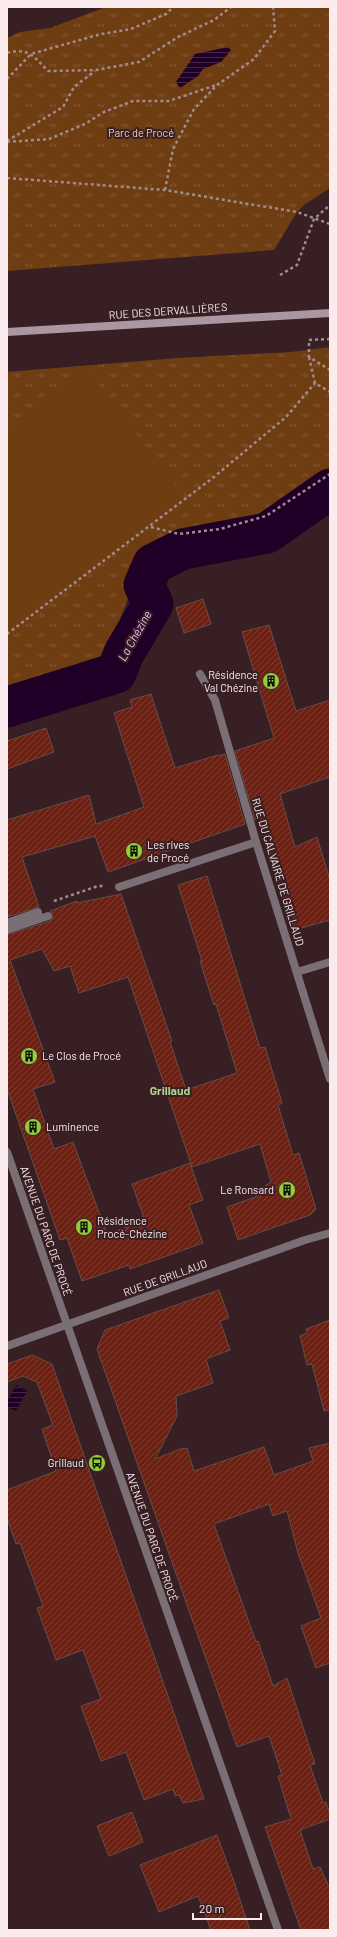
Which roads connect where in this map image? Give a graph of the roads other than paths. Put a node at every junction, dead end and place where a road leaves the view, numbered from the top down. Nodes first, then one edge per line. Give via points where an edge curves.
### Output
1 (330, 312) edge
2 (7, 332) edge
3 (200, 674) dead end
4 (256, 842) junction
5 (119, 887) road end
6 (38, 912) road end
7 (48, 916) dead end
8 (7, 923) edge
9 (7, 930) edge
10 (330, 962) edge
11 (297, 972) junction
12 (330, 1080) edge
13 (7, 1152) edge
14 (330, 1233) edge
15 (67, 1325) junction
16 (7, 1346) edge
17 (278, 1930) edge

1 - 2 main road, RUE DES DERVALLIÈRES
3 - 4 street, RUE DU CALVAIRE DE GRILLAUD via 215,700
4 - 5 street
4 - 11 street, RUE DU CALVAIRE DE GRILLAUD
6 - 8 street
7 - 9 street
10 - 11 street
11 - 12 street, RUE DU CALVAIRE DE GRILLAUD
13 - 15 street, AVENUE DU PARC DE PROCÉ
14 - 15 street, RUE DE GRILLAUD
15 - 16 street, RUE DE GRILLAUD
15 - 17 street, AVENUE DU PARC DE PROCÉ

